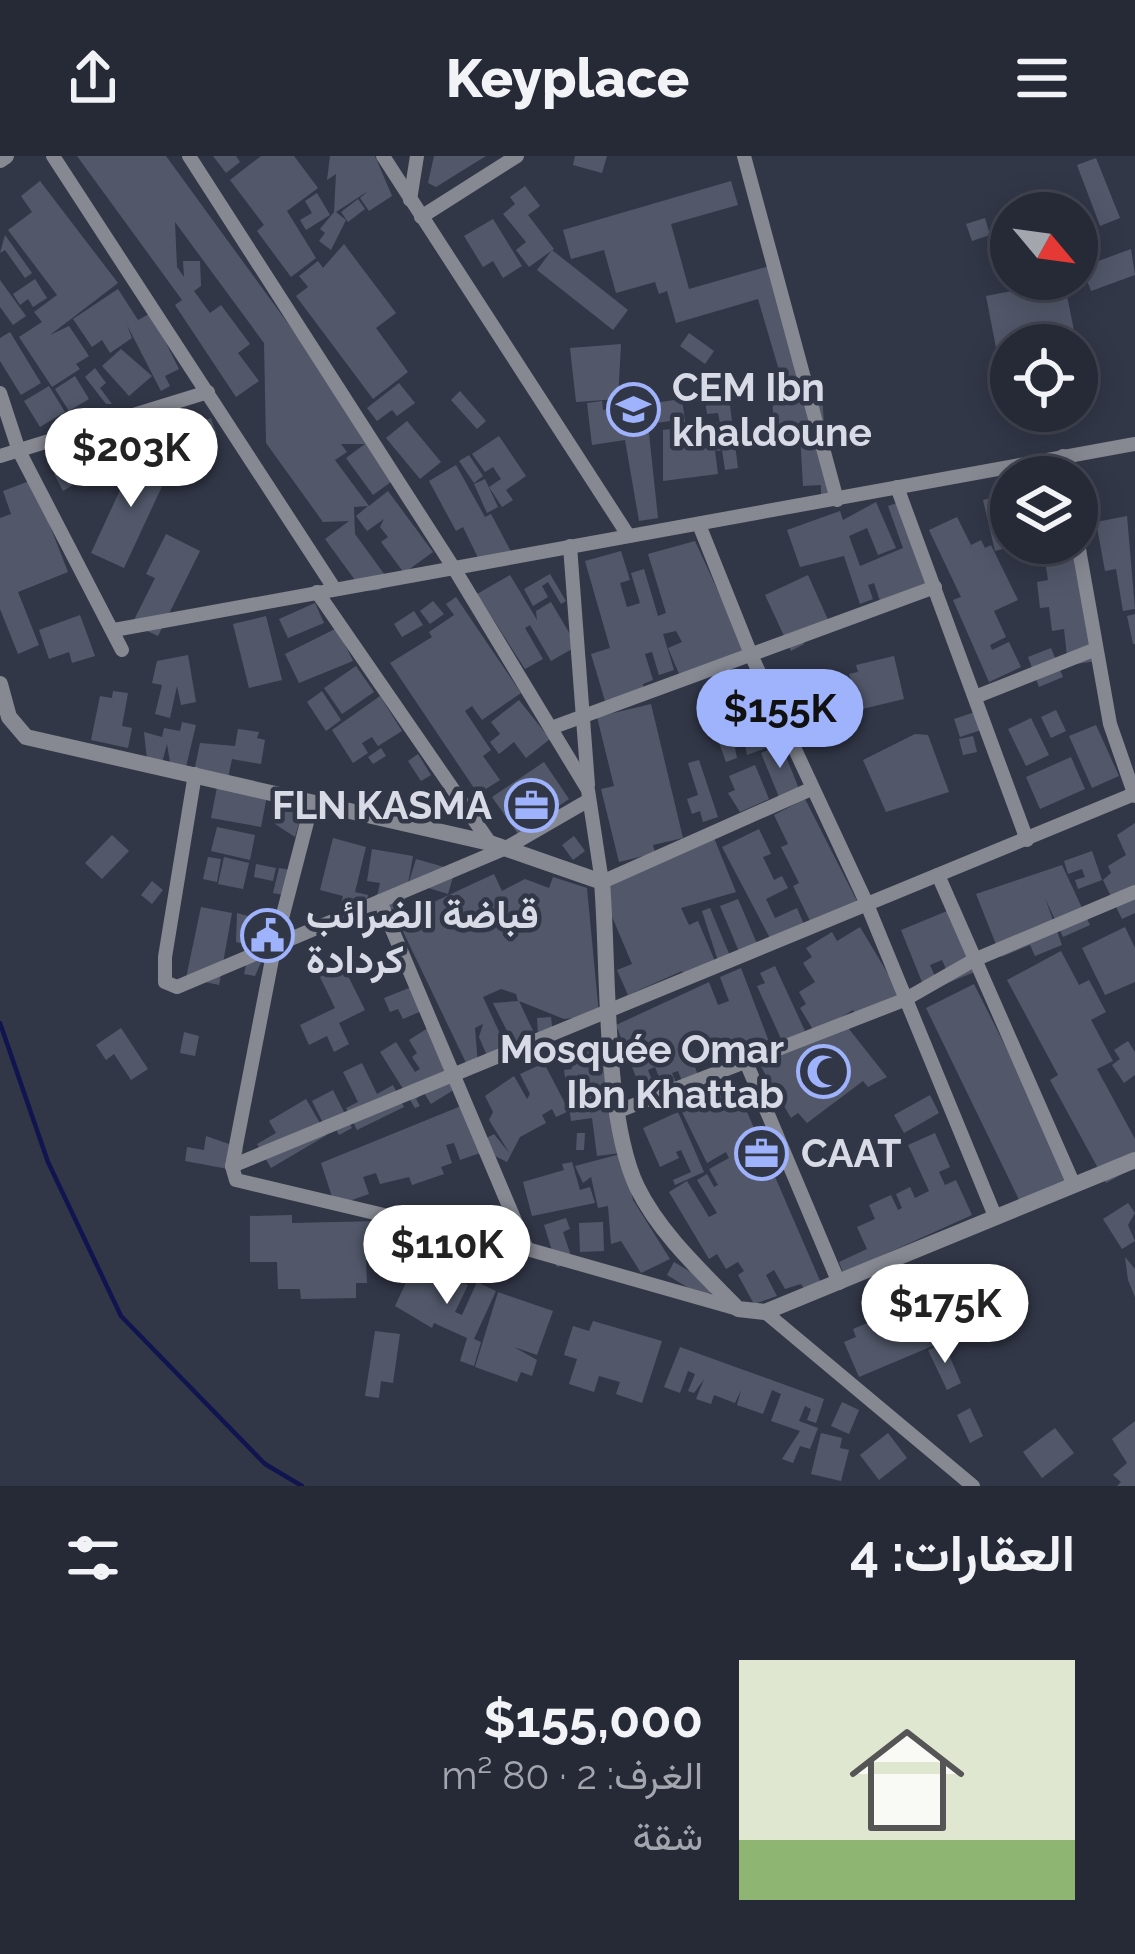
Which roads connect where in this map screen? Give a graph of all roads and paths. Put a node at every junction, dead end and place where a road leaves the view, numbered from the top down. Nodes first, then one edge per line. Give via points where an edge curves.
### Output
1 (53, 156) edge
2 (189, 156) edge
3 (383, 156) edge
4 (417, 156) edge
5 (517, 156) edge
6 (743, 156) edge
7 (410, 200) junction
8 (421, 217) junction
9 (208, 392) junction
10 (0, 393) edge
11 (1135, 444) edge
12 (19, 451) junction
13 (0, 456) edge
14 (1063, 456) edge
15 (990, 470) edge
16 (897, 488) junction
17 (837, 500) junction
18 (700, 527) junction
19 (628, 535) junction
20 (569, 546) junction
21 (1081, 564) edge
22 (455, 570) junction
23 (935, 586) junction
24 (334, 588) junction
25 (317, 592) junction
26 (114, 630) junction
27 (1096, 649) junction
28 (122, 650) dead end
29 (752, 657) junction
30 (0, 684) edge
31 (975, 697) junction
32 (586, 714) junction
33 (551, 728) junction
34 (195, 774) junction
35 (811, 789) junction
36 (588, 795) junction
37 (1134, 795) edge
38 (312, 803) junction
39 (1027, 840) junction
40 (498, 846) junction
41 (938, 875) junction
42 (602, 882) junction
43 (1135, 892) edge
44 (380, 902) junction
45 (866, 902) junction
46 (274, 949) junction
47 (974, 959) junction
48 (904, 1000) junction
49 (612, 1013) junction
50 (746, 1062) junction
51 (454, 1076) junction
52 (616, 1112) junction
53 (1135, 1160) edge
54 (232, 1166) junction
55 (1074, 1185) junction
56 (995, 1216) junction
57 (527, 1249) junction
58 (838, 1283) junction
59 (738, 1309) junction
60 (765, 1312) junction
61 (973, 1486) edge

1 - 9 street
2 - 22 street
3 - 7 street
4 - 7 street
5 - 8 street
6 - 17 street
7 - 8 street
8 - 19 street
9 - 12 street
9 - 24 street
10 - 12 street
11 - 14 street
12 - 13 street
12 - 26 street
15 - 16 street
16 - 17 street
16 - 23 street
17 - 18 street
18 - 19 street
18 - 29 street
19 - 20 street
20 - 22 street
20 - 32 street
21 - 27 street
22 - 24 street
22 - 33 street
23 - 29 street
23 - 31 street
24 - 25 street
25 - 26 street
25 - 40 street
26 - 28 street
27 - 31 street
27 - 37 street
29 - 32 street
29 - 35 street
30 - 34 street via 9,717 26,737
31 - 39 street
32 - 33 street
32 - 36 street
33 - 36 street
34 - 38 street
34 - 46 street via 165,982 193,984
35 - 42 street
35 - 45 street
36 - 40 street
36 - 42 street
37 - 39 street
38 - 40 street
38 - 46 street
39 - 41 street
40 - 42 street
40 - 44 street
41 - 45 street
41 - 47 street
42 - 49 street
43 - 47 street
44 - 46 street
44 - 51 street
45 - 48 street
45 - 49 street
46 - 54 street
47 - 48 street
47 - 55 street
48 - 50 street
48 - 56 street
49 - 51 street
49 - 52 street
50 - 52 street
50 - 58 street
51 - 54 street
51 - 57 street
52 - 59 street via 638,1189
53 - 55 street
54 - 57 street via 248,1186
55 - 56 street
56 - 58 street
57 - 59 street
58 - 60 street
59 - 60 street
60 - 61 street

